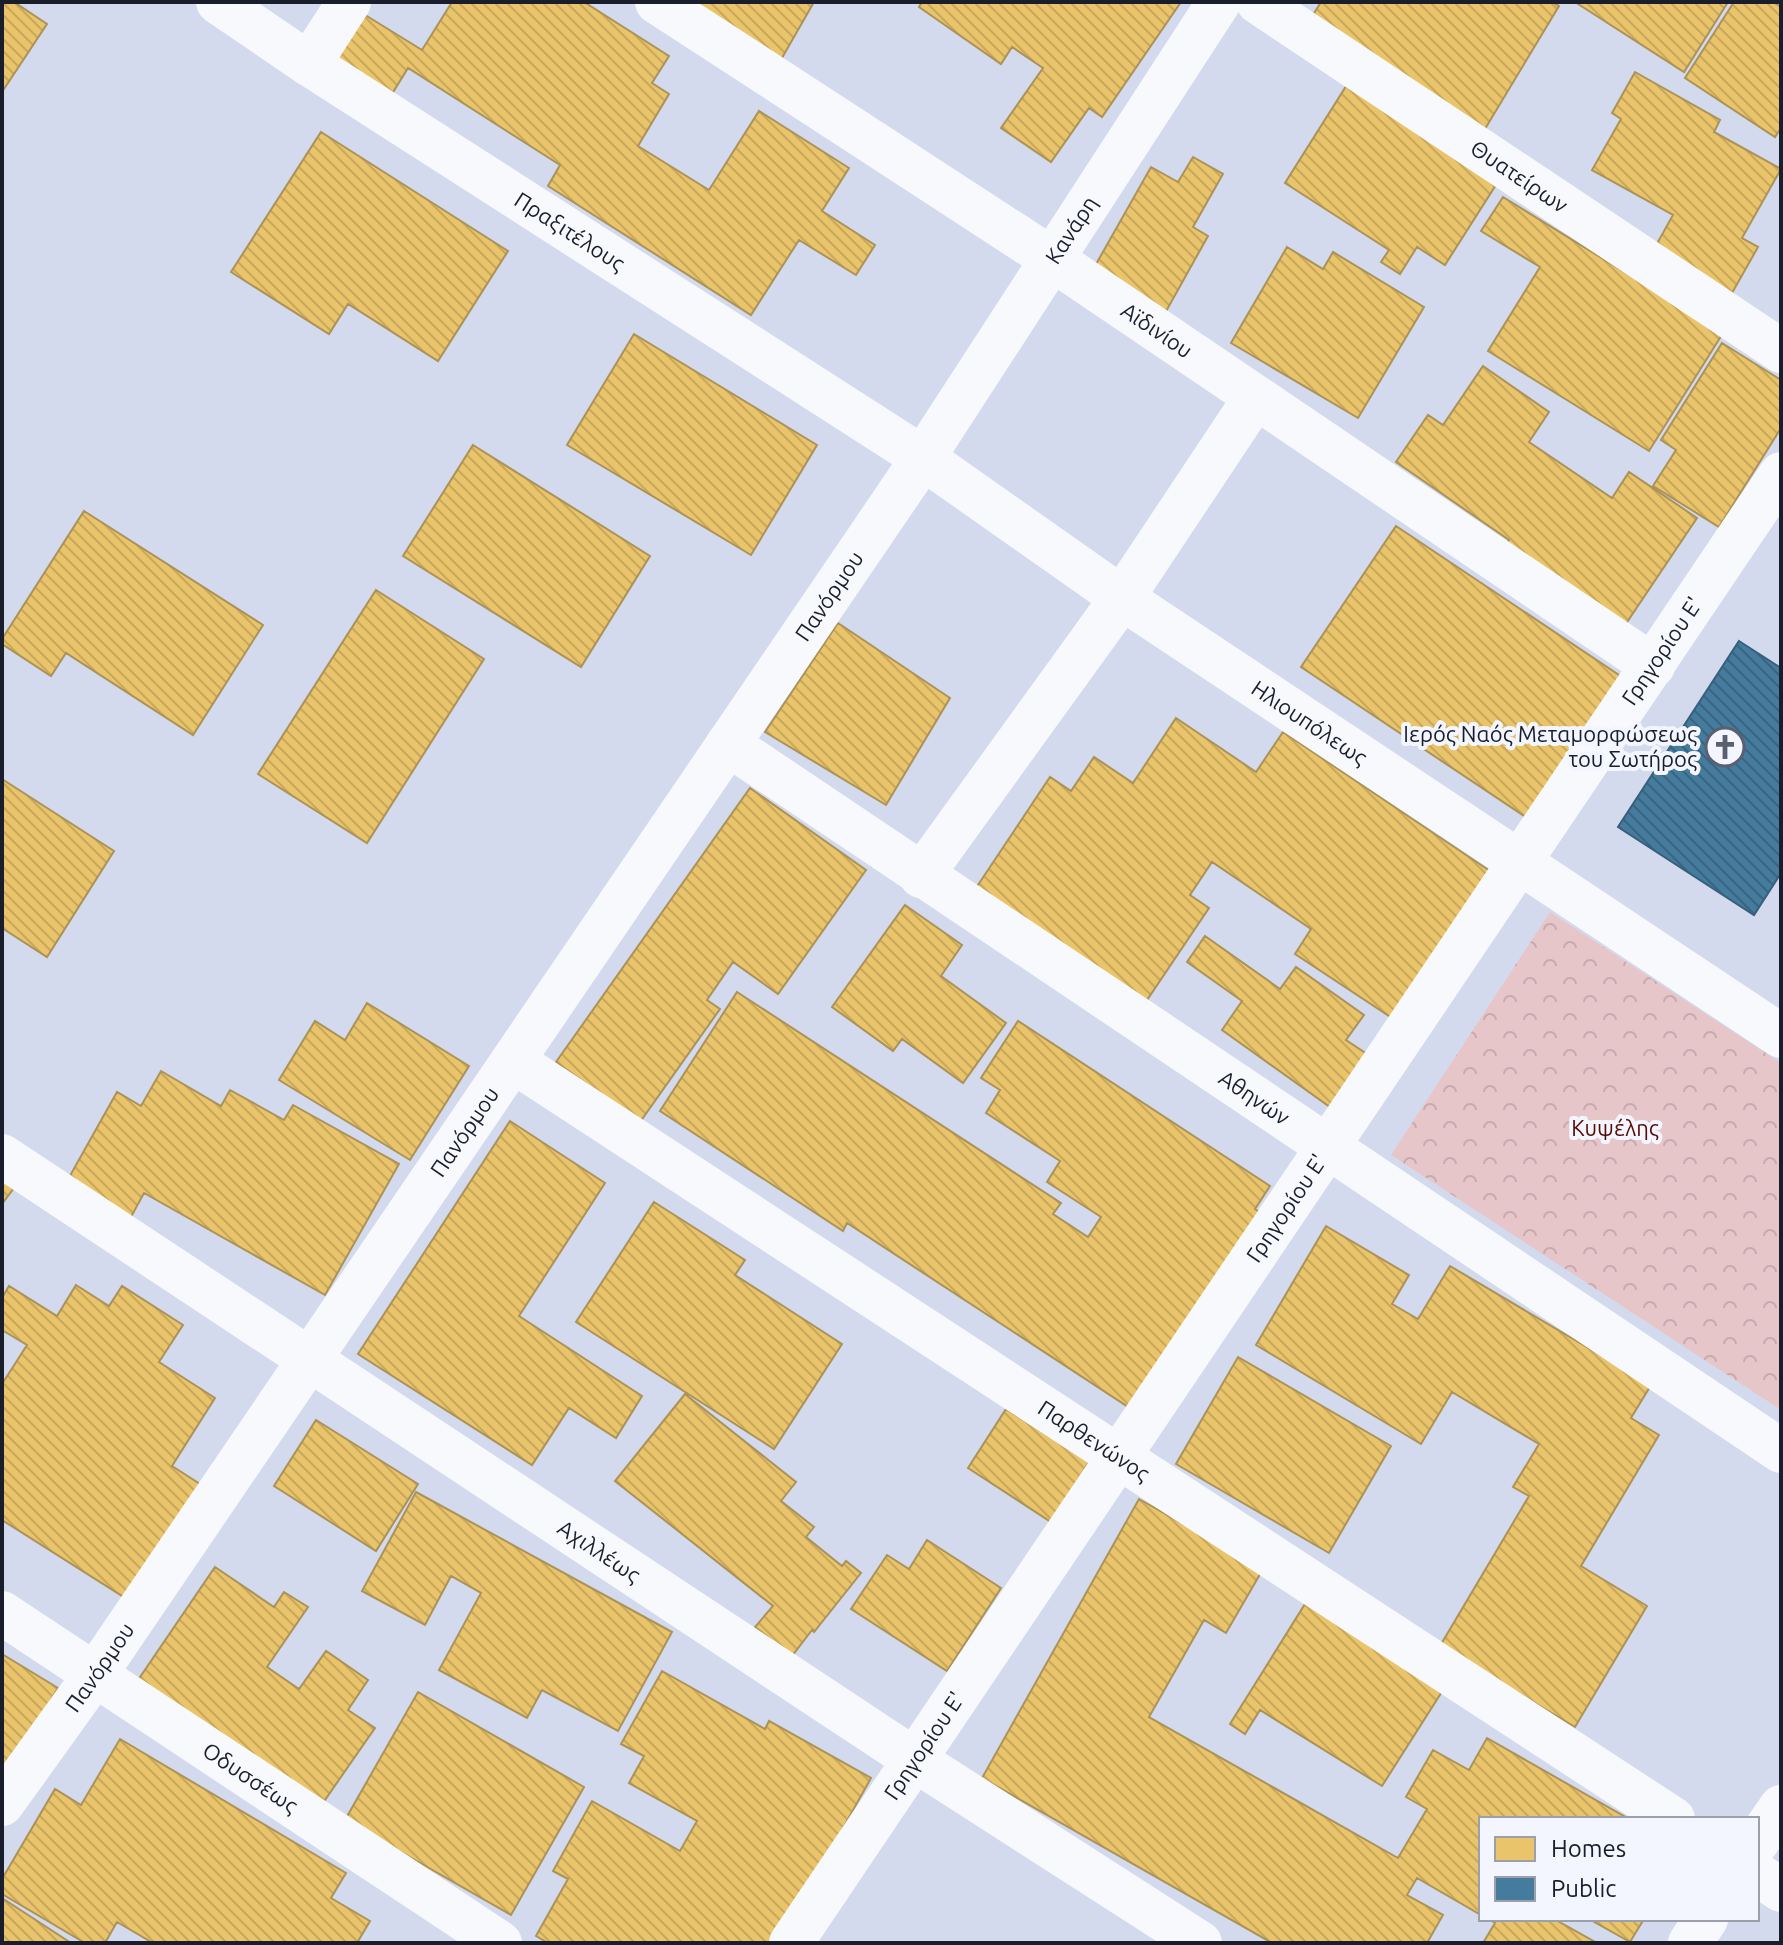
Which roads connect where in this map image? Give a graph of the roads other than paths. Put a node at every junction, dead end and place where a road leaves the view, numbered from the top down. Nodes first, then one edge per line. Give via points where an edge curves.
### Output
1 (218, 2) edge
2 (349, 2) edge
3 (657, 2) edge
4 (1219, 2) edge
5 (1258, 2) edge
6 (309, 64) junction
7 (1052, 259) junction
8 (1781, 351) edge
9 (1255, 398) junction
10 (923, 458) junction
11 (1781, 474) edge
12 (1122, 598) junction
13 (1653, 666) junction
14 (728, 744) junction
15 (1518, 864) junction
16 (921, 876) junction
17 (1781, 1036) edge
18 (513, 1061) junction
19 (1329, 1147) junction
20 (2, 1156) edge
21 (310, 1358) junction
22 (1781, 1451) edge
23 (1119, 1459) junction
24 (2, 1613) edge
25 (94, 1676) junction
26 (915, 1760) junction
27 (2, 1804) edge
28 (1781, 1807) edge
29 (1670, 1817) edge
30 (1759, 1839) edge
31 (1759, 1875) edge
32 (1781, 1890) edge
33 (1705, 1921) edge
34 (500, 1943) edge
35 (791, 1943) edge
36 (1200, 1943) edge
37 (1690, 1943) edge

1 - 6 street, Πραξιτέλους
2 - 6 street
3 - 7 street, Αϊδινίου
4 - 7 street, Κανάρη
5 - 8 street, Θυατείρων
6 - 10 street, Πραξιτέλους
7 - 9 street, Αϊδινίου
7 - 10 street, Κανάρη
9 - 12 street
9 - 13 street, Αϊδινίου
10 - 12 street, Ηλιουπόλεως
10 - 14 street, Πανόρμου
11 - 13 street, Γρηγορίου Ε'
12 - 15 street, Ηλιουπόλεως
12 - 16 street
13 - 15 street, Γρηγορίου Ε'
14 - 16 street, Αθηνών
14 - 18 street, Πανόρμου
15 - 17 street, Ηλιουπόλεως
15 - 19 street, Γρηγορίου Ε'
16 - 19 street, Αθηνών
18 - 21 street, Πανόρμου
18 - 23 street, Παρθενώνος
19 - 22 street, Αθηνών
19 - 23 street, Γρηγορίου Ε'
20 - 21 street, Αχιλλέως
21 - 25 street, Πανόρμου
21 - 26 street, Αχιλλέως
23 - 26 street, Γρηγορίου Ε'
23 - 29 street, Παρθενώνος
24 - 25 street, Οδυσσέως
25 - 27 street, Πανόρμου
25 - 34 street, Οδυσσέως
26 - 35 street, Γρηγορίου Ε'
26 - 36 street, Αχιλλέως
28 - 30 street
31 - 32 street
33 - 37 street

